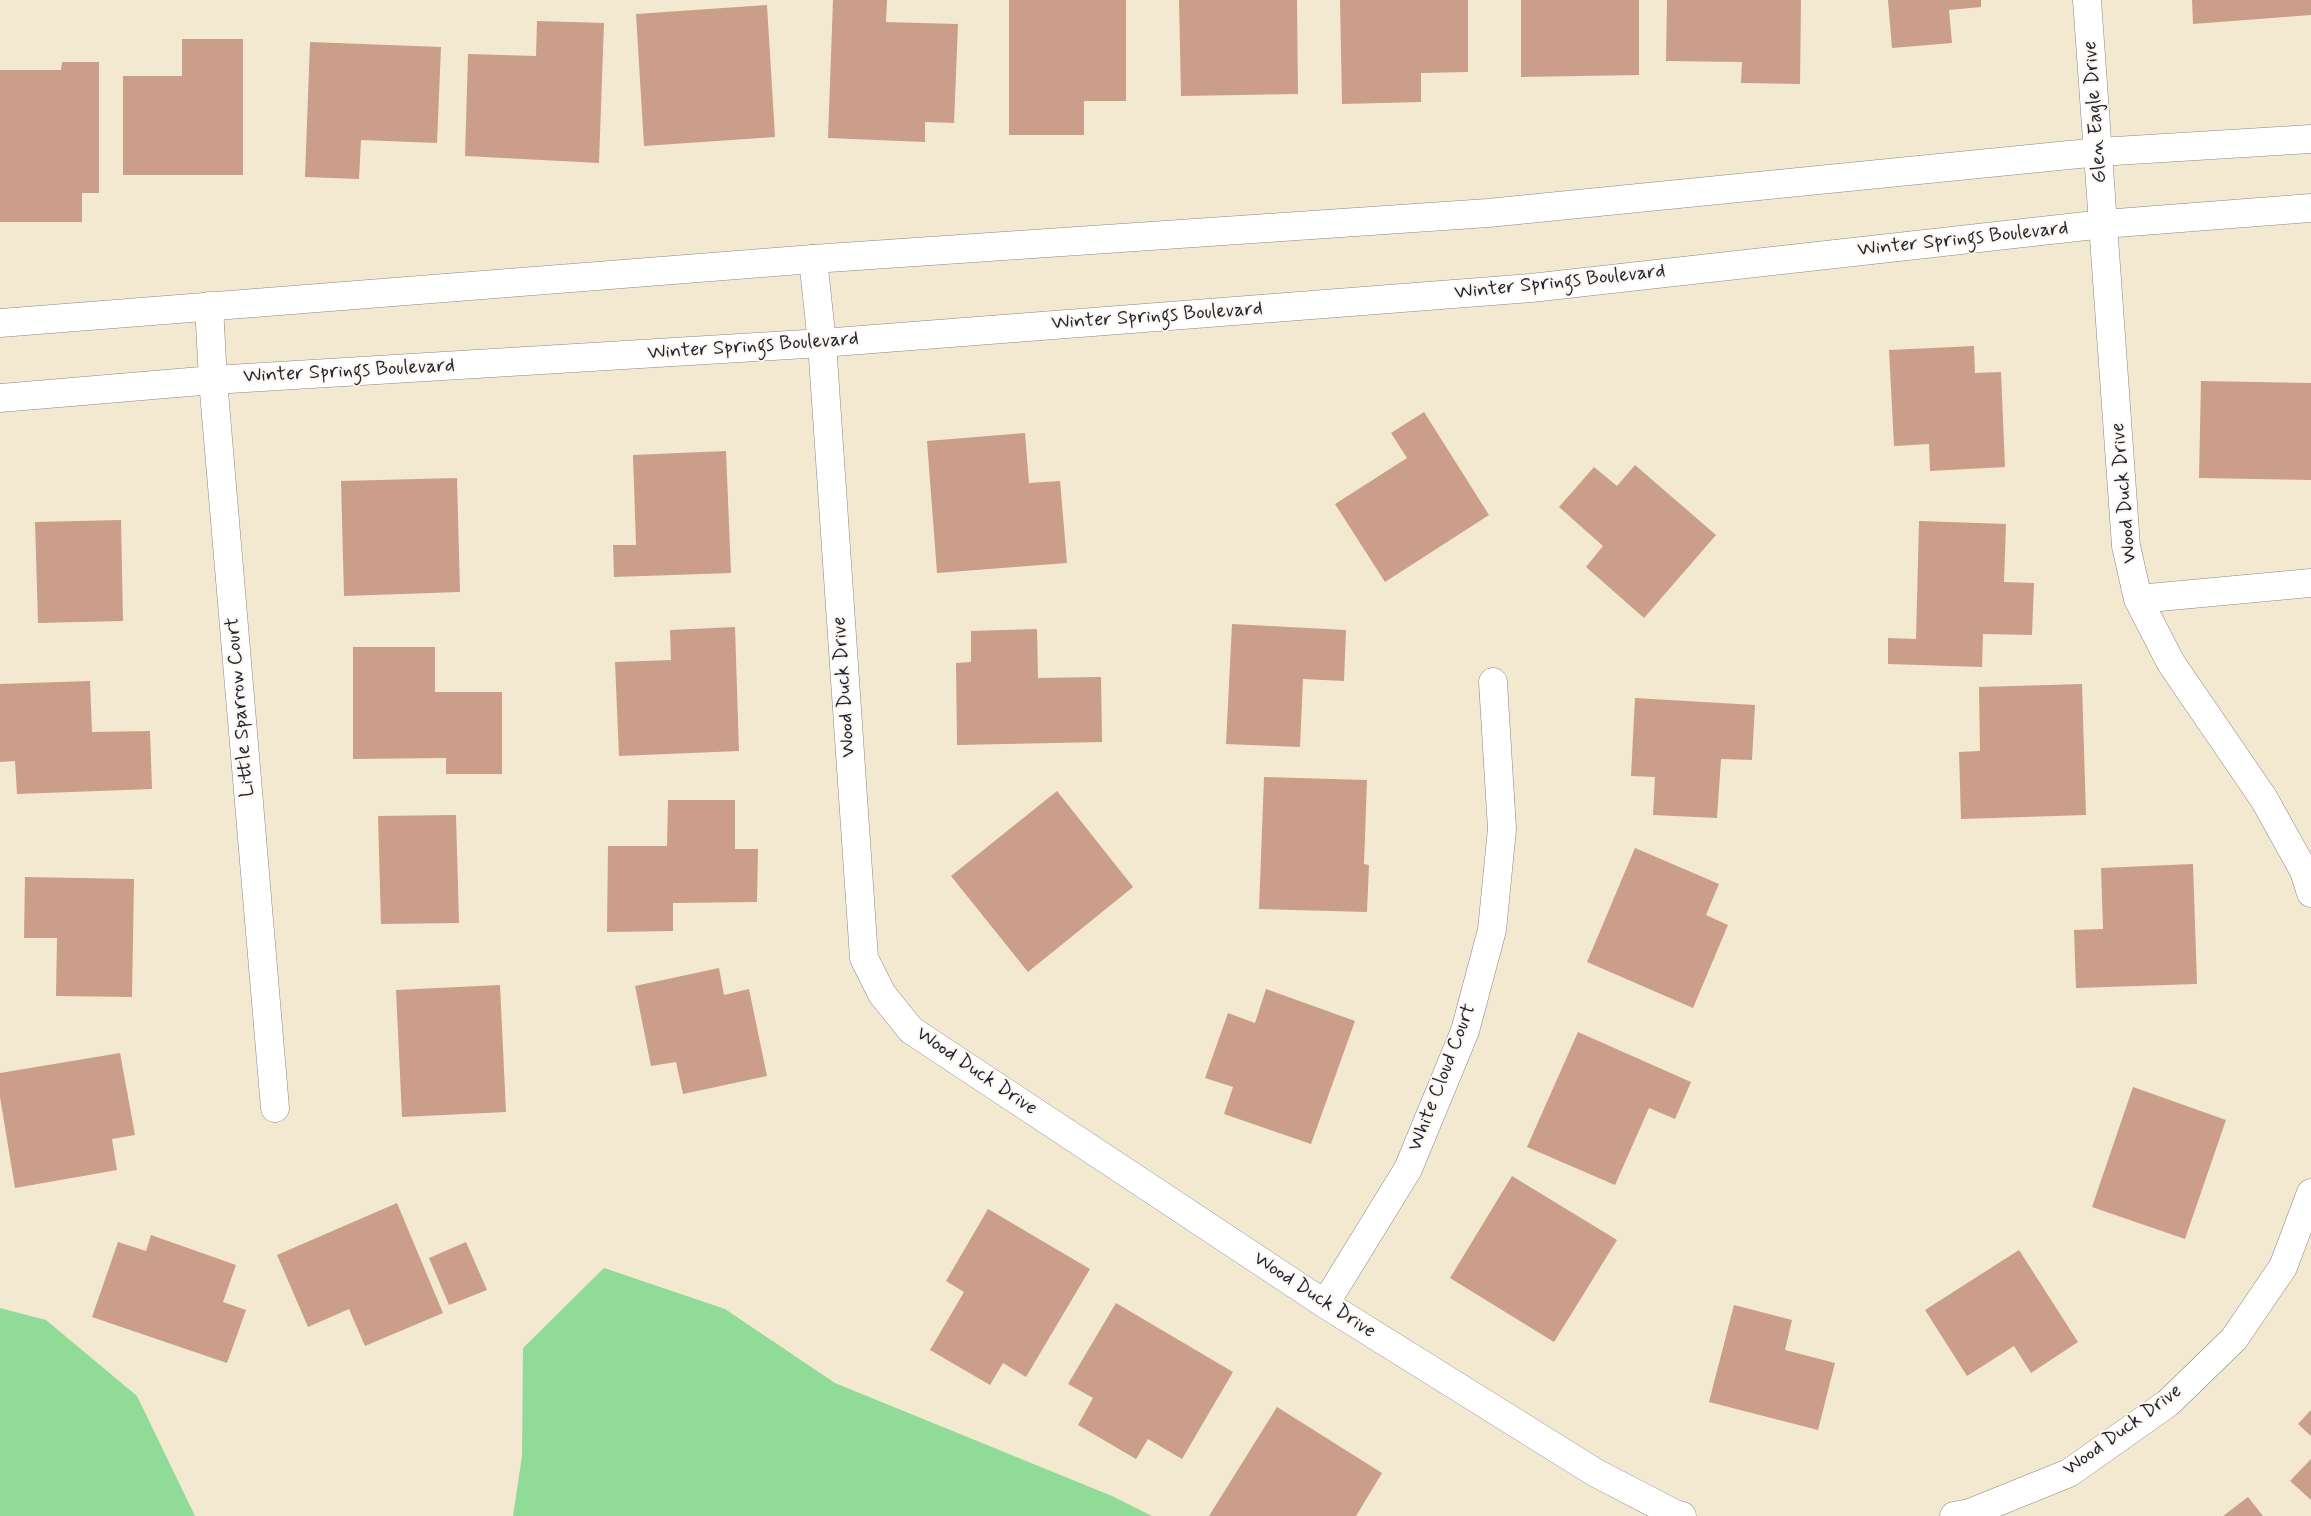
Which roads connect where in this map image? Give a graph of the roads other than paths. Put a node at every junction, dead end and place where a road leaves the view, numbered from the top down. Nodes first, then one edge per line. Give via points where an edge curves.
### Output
1 (2087, 0) edge
2 (2311, 139) edge
3 (2099, 152) junction
4 (2311, 208) edge
5 (2104, 224) junction
6 (813, 259) junction
7 (209, 306) junction
8 (0, 323) edge
9 (822, 343) junction
10 (213, 380) junction
11 (0, 398) edge
12 (2311, 583) edge
13 (2138, 599) junction
14 (1493, 682) dead end
15 (2311, 893) edge
16 (275, 1108) dead end
17 (2311, 1193) edge
18 (1325, 1304) junction
19 (1682, 1516) edge
20 (1954, 1516) edge

1 - 3 street, Glen Eagle Drive
2 - 3 street
3 - 5 street, Glen Eagle Drive
3 - 6 street via 1488,213
4 - 5 street, Winter Springs Boulevard
5 - 9 street, Winter Springs Boulevard via 1531,288
5 - 13 street, Wood Duck Drive via 2126,546
6 - 7 street
6 - 9 street, Wood Duck Drive
7 - 8 street
7 - 10 street, Little Sparrow Court
9 - 10 street, Winter Springs Boulevard
9 - 18 street, Wood Duck Drive via 864,958 882,994 910,1030
10 - 11 street, Winter Springs Boulevard
10 - 16 street, Little Sparrow Court
12 - 13 street
13 - 15 street, Wood Duck Drive via 2172,663 2264,799 2304,871
14 - 18 street, White Cloud Court via 1502,829 1492,930 1465,1031 1408,1169
17 - 20 street, Wood Duck Drive via 2283,1267 2234,1339 2168,1403 2069,1473 1970,1513
18 - 19 street, Wood Duck Drive via 1596,1473

